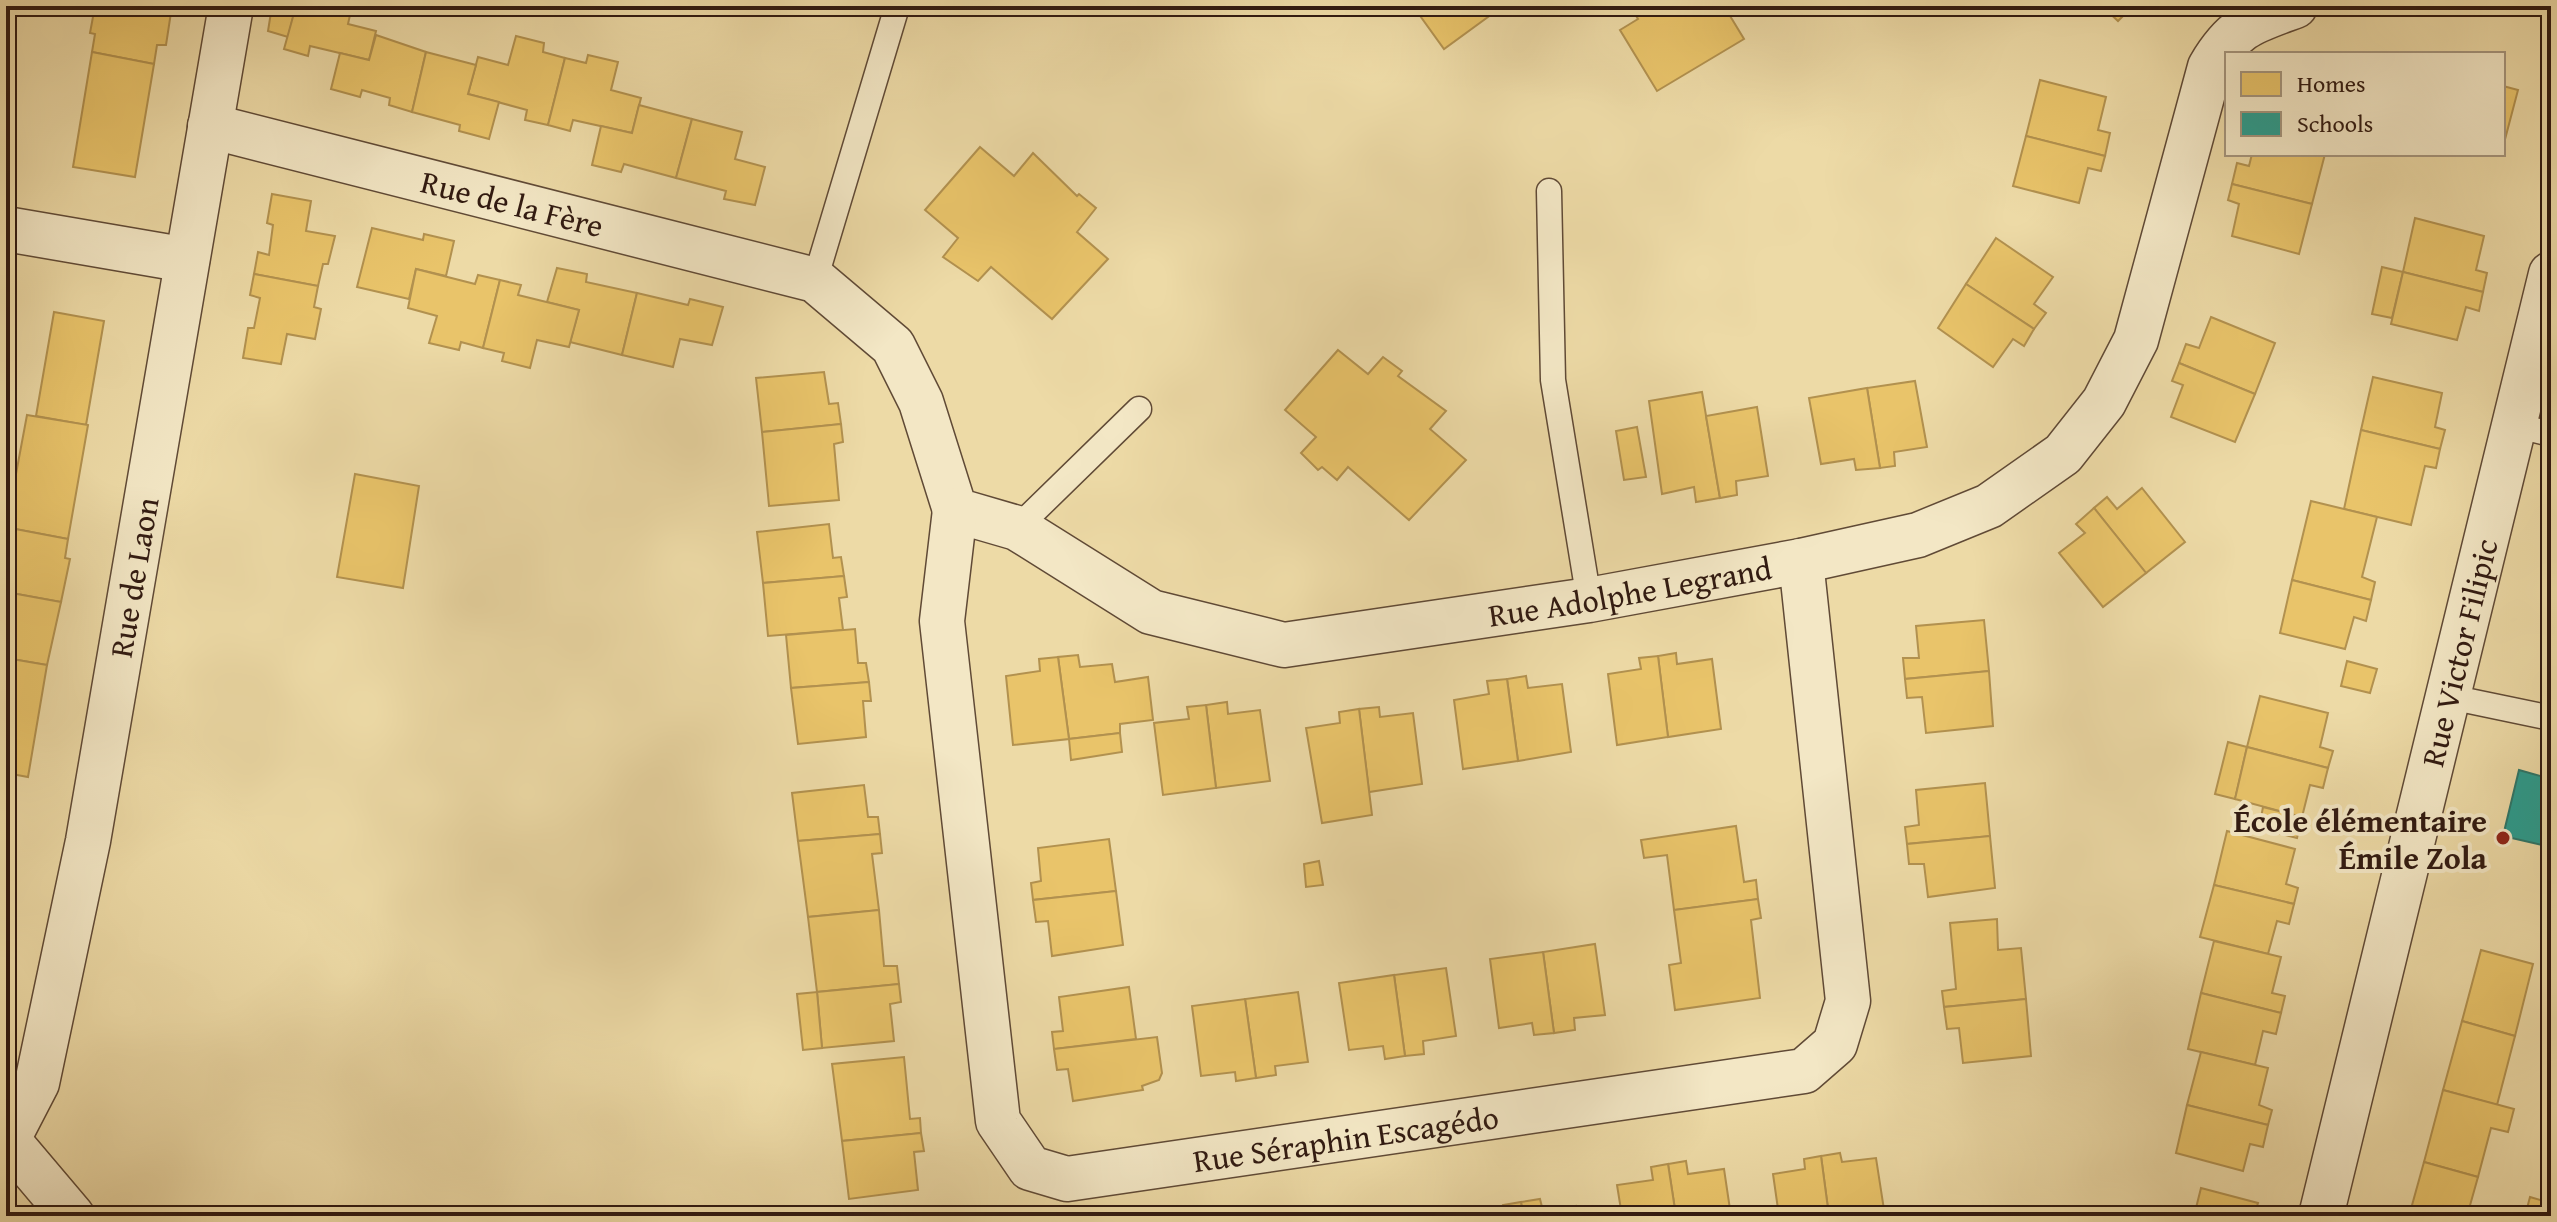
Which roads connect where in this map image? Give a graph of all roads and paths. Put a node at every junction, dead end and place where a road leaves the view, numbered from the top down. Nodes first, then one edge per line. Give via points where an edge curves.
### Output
1 (231, 6) edge
2 (2295, 6) edge
3 (895, 7) edge
4 (210, 126) junction
5 (1549, 191) dead end
6 (6, 229) edge
7 (187, 260) junction
8 (2551, 274) edge
9 (815, 280) junction
10 (1139, 409) dead end
11 (2533, 430) edge
12 (955, 510) junction
13 (1017, 528) junction
14 (1801, 561) junction
15 (1589, 600) junction
16 (2450, 697) junction
17 (2551, 718) edge
18 (7, 1139) edge
19 (72, 1216) edge
20 (2321, 1216) edge

1 - 4 street, Rue de Laon
2 - 14 street, Rue Adolphe Legrand via 2258,19 2228,38 2210,67 2136,340 2104,402 2063,454 1989,506 1918,535
3 - 9 lane
4 - 7 street, Rue de Laon
4 - 9 street, Rue de la Fère
5 - 15 lane via 1553,380
6 - 7 street
7 - 18 street, Rue de Laon via 88,841 37,1083
8 - 11 street, Rue Victor Filipic
9 - 12 street via 893,346 921,402
10 - 13 lane
11 - 16 street, Rue Victor Filipic
12 - 13 street, Rue Adolphe Legrand
12 - 14 street, Rue Séraphin Escagédo via 942,621 998,1121 1030,1168 1067,1179 1804,1071 1835,1044 1848,1001
13 - 15 street, Rue Adolphe Legrand via 1151,612 1284,645
14 - 15 street, Rue Adolphe Legrand
16 - 17 lane
16 - 20 street, Rue Victor Filipic
18 - 19 street

